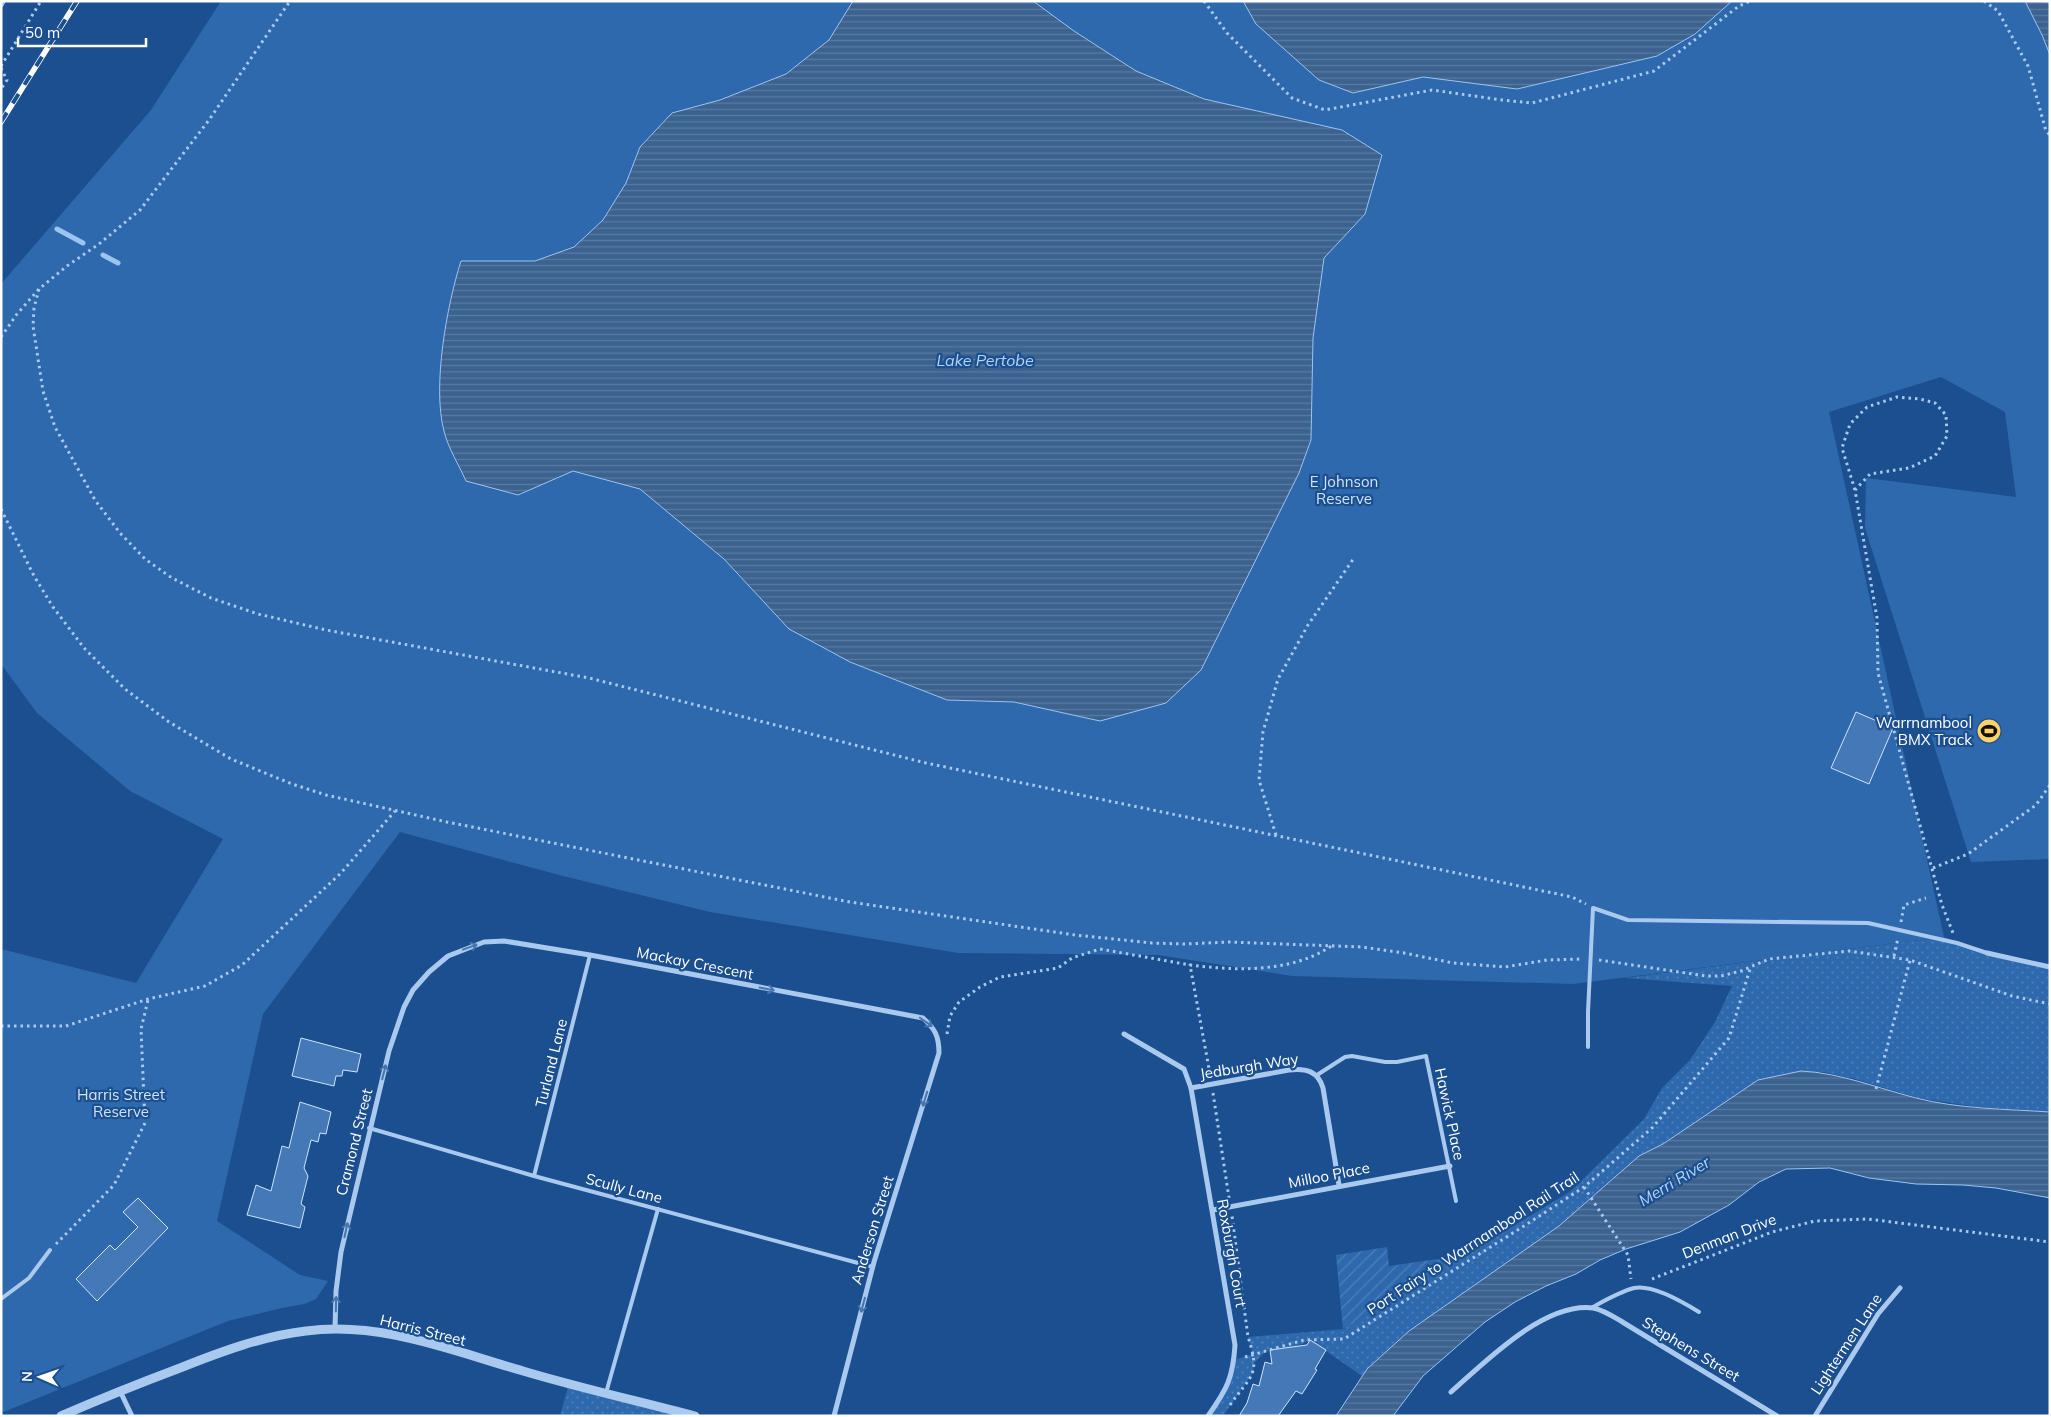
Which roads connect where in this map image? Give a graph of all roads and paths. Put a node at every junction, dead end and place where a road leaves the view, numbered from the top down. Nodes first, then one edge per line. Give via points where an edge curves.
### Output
1 (4, 1) edge
2 (42, 1) edge
3 (290, 1) edge
4 (1204, 1) edge
5 (1750, 1) edge
6 (1984, 1) edge
7 (1, 6) edge
8 (1, 67) edge
9 (1, 89) edge
10 (2050, 135) edge
11 (38, 289) junction
12 (1, 338) edge
13 (1855, 490) junction
14 (1, 509) edge
15 (1354, 558) dead end
16 (2050, 785) edge
17 (395, 811) junction
18 (1276, 836) junction
19 (1933, 868) junction
20 (1593, 908) junction
21 (1957, 943) junction
22 (1333, 945) junction
23 (1988, 953) joint
24 (590, 955) junction
25 (1910, 960) junction
26 (1536, 962) dead end
27 (1633, 964) dead end
28 (1190, 965) junction
29 (2050, 967) edge
30 (1750, 968) junction
31 (429, 972) joint
32 (148, 999) junction
33 (2050, 1004) edge
34 (1, 1026) edge
35 (1124, 1034) dead end
36 (939, 1040) junction
37 (1588, 1047) dead end
38 (940, 1052) joint
39 (1317, 1075) junction
40 (1212, 1084) junction
41 (1191, 1088) junction
42 (1876, 1089) dead end
43 (370, 1128) junction
44 (1450, 1166) junction
45 (534, 1176) junction
46 (1339, 1186) junction
47 (1584, 1187) junction
48 (1456, 1201) dead end
49 (658, 1209) junction
50 (1212, 1210) junction
51 (2050, 1242) edge
52 (50, 1250) joint
53 (873, 1267) junction
54 (1633, 1288) junction
55 (1900, 1288) dead end
56 (1, 1299) edge
57 (1591, 1308) junction
58 (1699, 1312) dead end
59 (335, 1329) junction
60 (120, 1391) junction
61 (1451, 1392) dead end
62 (606, 1393) junction
63 (1227, 1409) dead end
64 (61, 1416) edge
65 (132, 1416) edge
66 (695, 1416) edge
67 (834, 1416) edge
68 (1208, 1416) edge
69 (1777, 1416) edge
70 (1815, 1416) edge

1 - 7 lane
2 - 8 path
3 - 11 path via 209,120 140,210
4 - 5 path via 1227,33 1292,98 1325,110 1432,90 1532,103 1654,71 1738,6
6 - 10 path via 1998,11 2028,66 2046,131
8 - 9 path via 6,80
11 - 12 path
11 - 18 path via 33,326 43,391 55,426 95,500 145,559 172,578 211,598 258,614 326,630 589,678 926,763
13 - 13 path via 1870,474 1909,468 1935,456 1947,436 1946,416 1935,403 1920,398 1897,397 1867,407 1850,424 1842,448
13 - 19 path via 1877,618 1878,674
14 - 17 path via 34,576 71,632 102,668 152,710 209,747 268,775
15 - 18 path via 1308,625 1278,679 1263,732 1259,780
16 - 19 path via 2036,805 1968,854
17 - 22 path via 900,911 1152,943
17 - 32 path via 340,874 242,965 205,986
18 - 20 path via 1572,896
19 - 21 path via 1942,905
20 - 21 lane via 1628,920 1868,923
20 - 37 lane
21 - 23 lane
22 - 26 path via 1404,953 1452,964 1505,967
22 - 28 path via 1319,955 1274,967
23 - 29 street
31 -> 24 street, Mackay Crescent via 448,956 484,942 504,941
24 -> 36 street, Mackay Crescent via 923,1018 934,1028
24 - 45 lane, Turland Lane
25 - 30 path via 1849,951 1769,959
25 - 33 path via 2012,996
25 - 42 path
27 - 30 path via 1706,976 1721,976
28 - 36 path via 1100,949 1072,958 1058,968 1000,977 959,1002 950,1016 947,1034
28 - 40 path
30 - 47 path, Port Fairy to Warrnambool Rail Trail via 1729,1038 1652,1128
43 -> 31 street, Cramond Street via 389,1051 404,1007 413,990
32 - 34 path via 66,1026
32 - 52 path via 141,1029 145,1123 114,1185
35 - 41 street, Roxburgh Court via 1184,1069
36 - 38 street, Mackay Crescent
38 -> 53 street, Anderson Street
39 - 40 street, Jedburgh Way via 1297,1069
39 - 44 lane, Hawick Place via 1345,1057 1397,1062 1426,1056
39 - 46 street, Jedburgh Way via 1323,1088
40 - 41 street, Jedburgh Way
41 - 50 street, Roxburgh Court
43 - 45 lane, Scully Lane
59 -> 43 street, Cramond Street via 341,1252
44 - 46 street, Milloo Place
44 - 48 lane, Hawick Place
45 - 49 lane, Scully Lane
46 - 50 street, Milloo Place
47 - 54 path via 1628,1255
47 - 63 path, Port Fairy to Warrnambool Rail Trail via 1344,1339 1304,1340 1254,1354 1253,1374
49 - 53 lane, Scully Lane
49 - 62 lane
50 - 68 street, Roxburgh Court via 1235,1345 1232,1373
51 - 54 path, Denman Drive via 1868,1219 1815,1221 1772,1232
52 - 56 lane via 29,1278
53 -> 67 street, Anderson Street
54 - 57 lane
54 - 58 lane via 1644,1288 1678,1299
55 - 70 street, Lightermen Lane via 1878,1314
57 - 61 street via 1559,1314 1513,1338
57 - 69 street, Stephens Street via 1606,1312
59 - 60 street, Harris Street via 306,1331 246,1344
59 - 62 street, Harris Street via 406,1337
60 - 64 street, Harris Street
60 - 65 street
62 - 66 street, Harris Street

